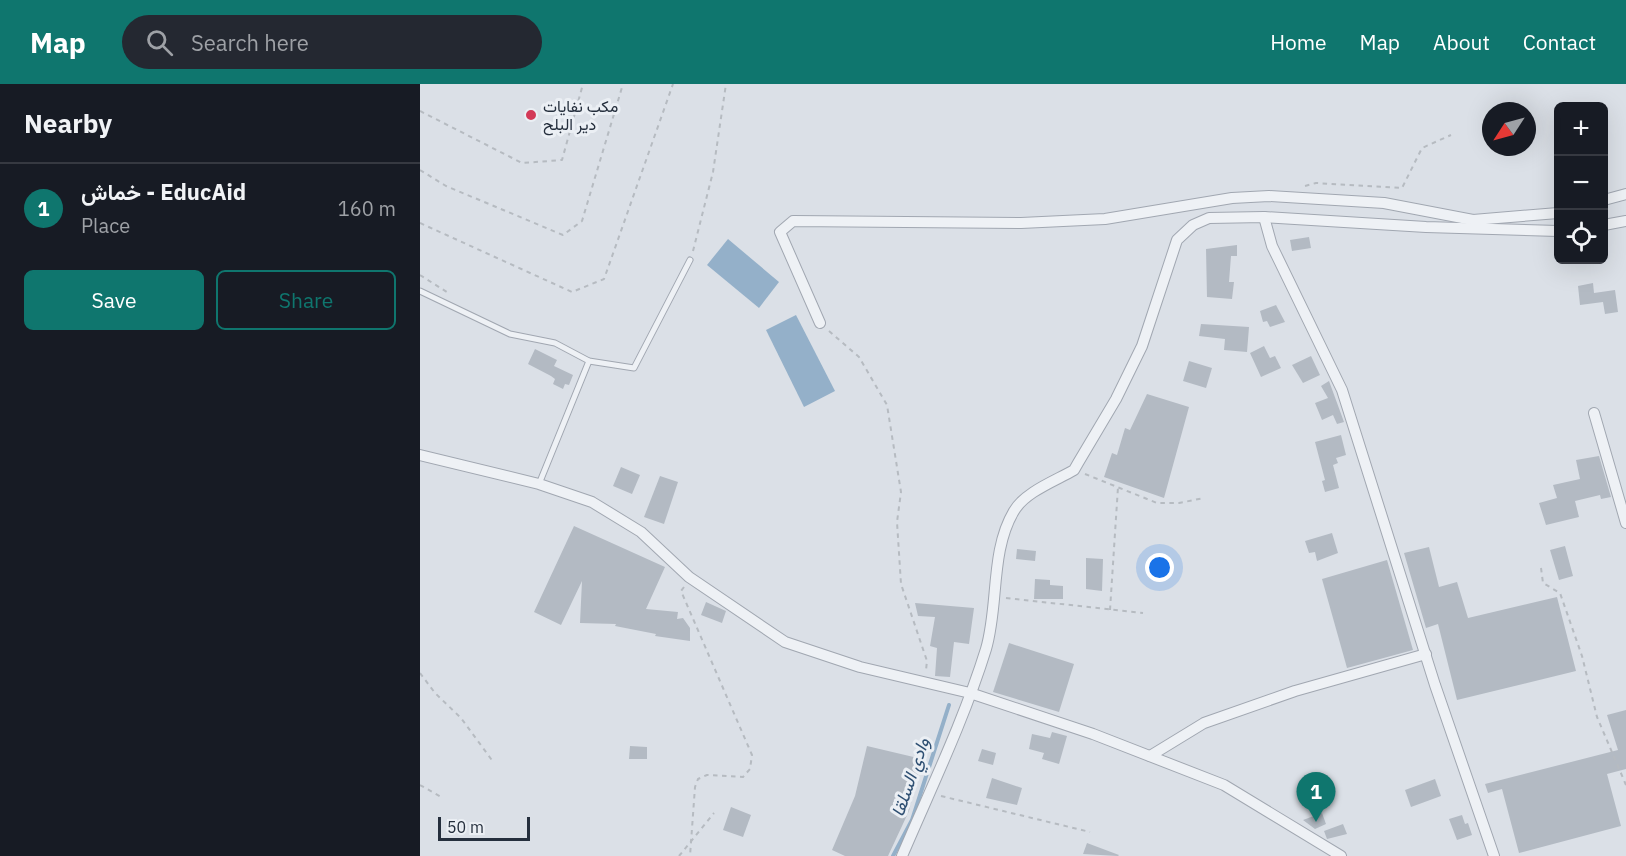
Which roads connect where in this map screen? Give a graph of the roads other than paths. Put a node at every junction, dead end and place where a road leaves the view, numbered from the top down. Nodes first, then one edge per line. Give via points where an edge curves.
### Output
1 (1626, 194) edge
2 (1608, 199) edge
3 (1554, 214) edge
4 (1264, 217) junction
5 (1626, 221) edge
6 (1608, 224) edge
7 (1554, 231) edge
8 (690, 260) road end
9 (420, 291) edge
10 (820, 323) road end
11 (589, 361) junction
12 (1594, 413) dead end
13 (420, 455) edge
14 (539, 484) junction
15 (1626, 523) edge
16 (1426, 654) junction
17 (970, 693) junction
18 (1150, 756) junction
19 (902, 856) edge
20 (1341, 856) edge
21 (1494, 856) edge

1 - 2 street
3 - 10 street via 1473,220 1384,203 1269,196 1105,219 1021,223 793,221 780,232
4 - 7 street
4 - 16 street via 1272,246 1342,390
4 - 17 street via 1209,218 1192,225 1177,240 1142,346 1074,470 1014,510 1003,538 986,647
5 - 6 street
8 - 11 lane via 634,368
9 - 11 lane via 510,334 555,343
11 - 14 lane
12 - 15 street
13 - 14 street
14 - 17 street via 592,502 641,532 689,577 785,642 860,667
16 - 18 street via 1295,691 1204,723
16 - 21 street
17 - 18 street
17 - 19 street
18 - 20 street via 1224,785

